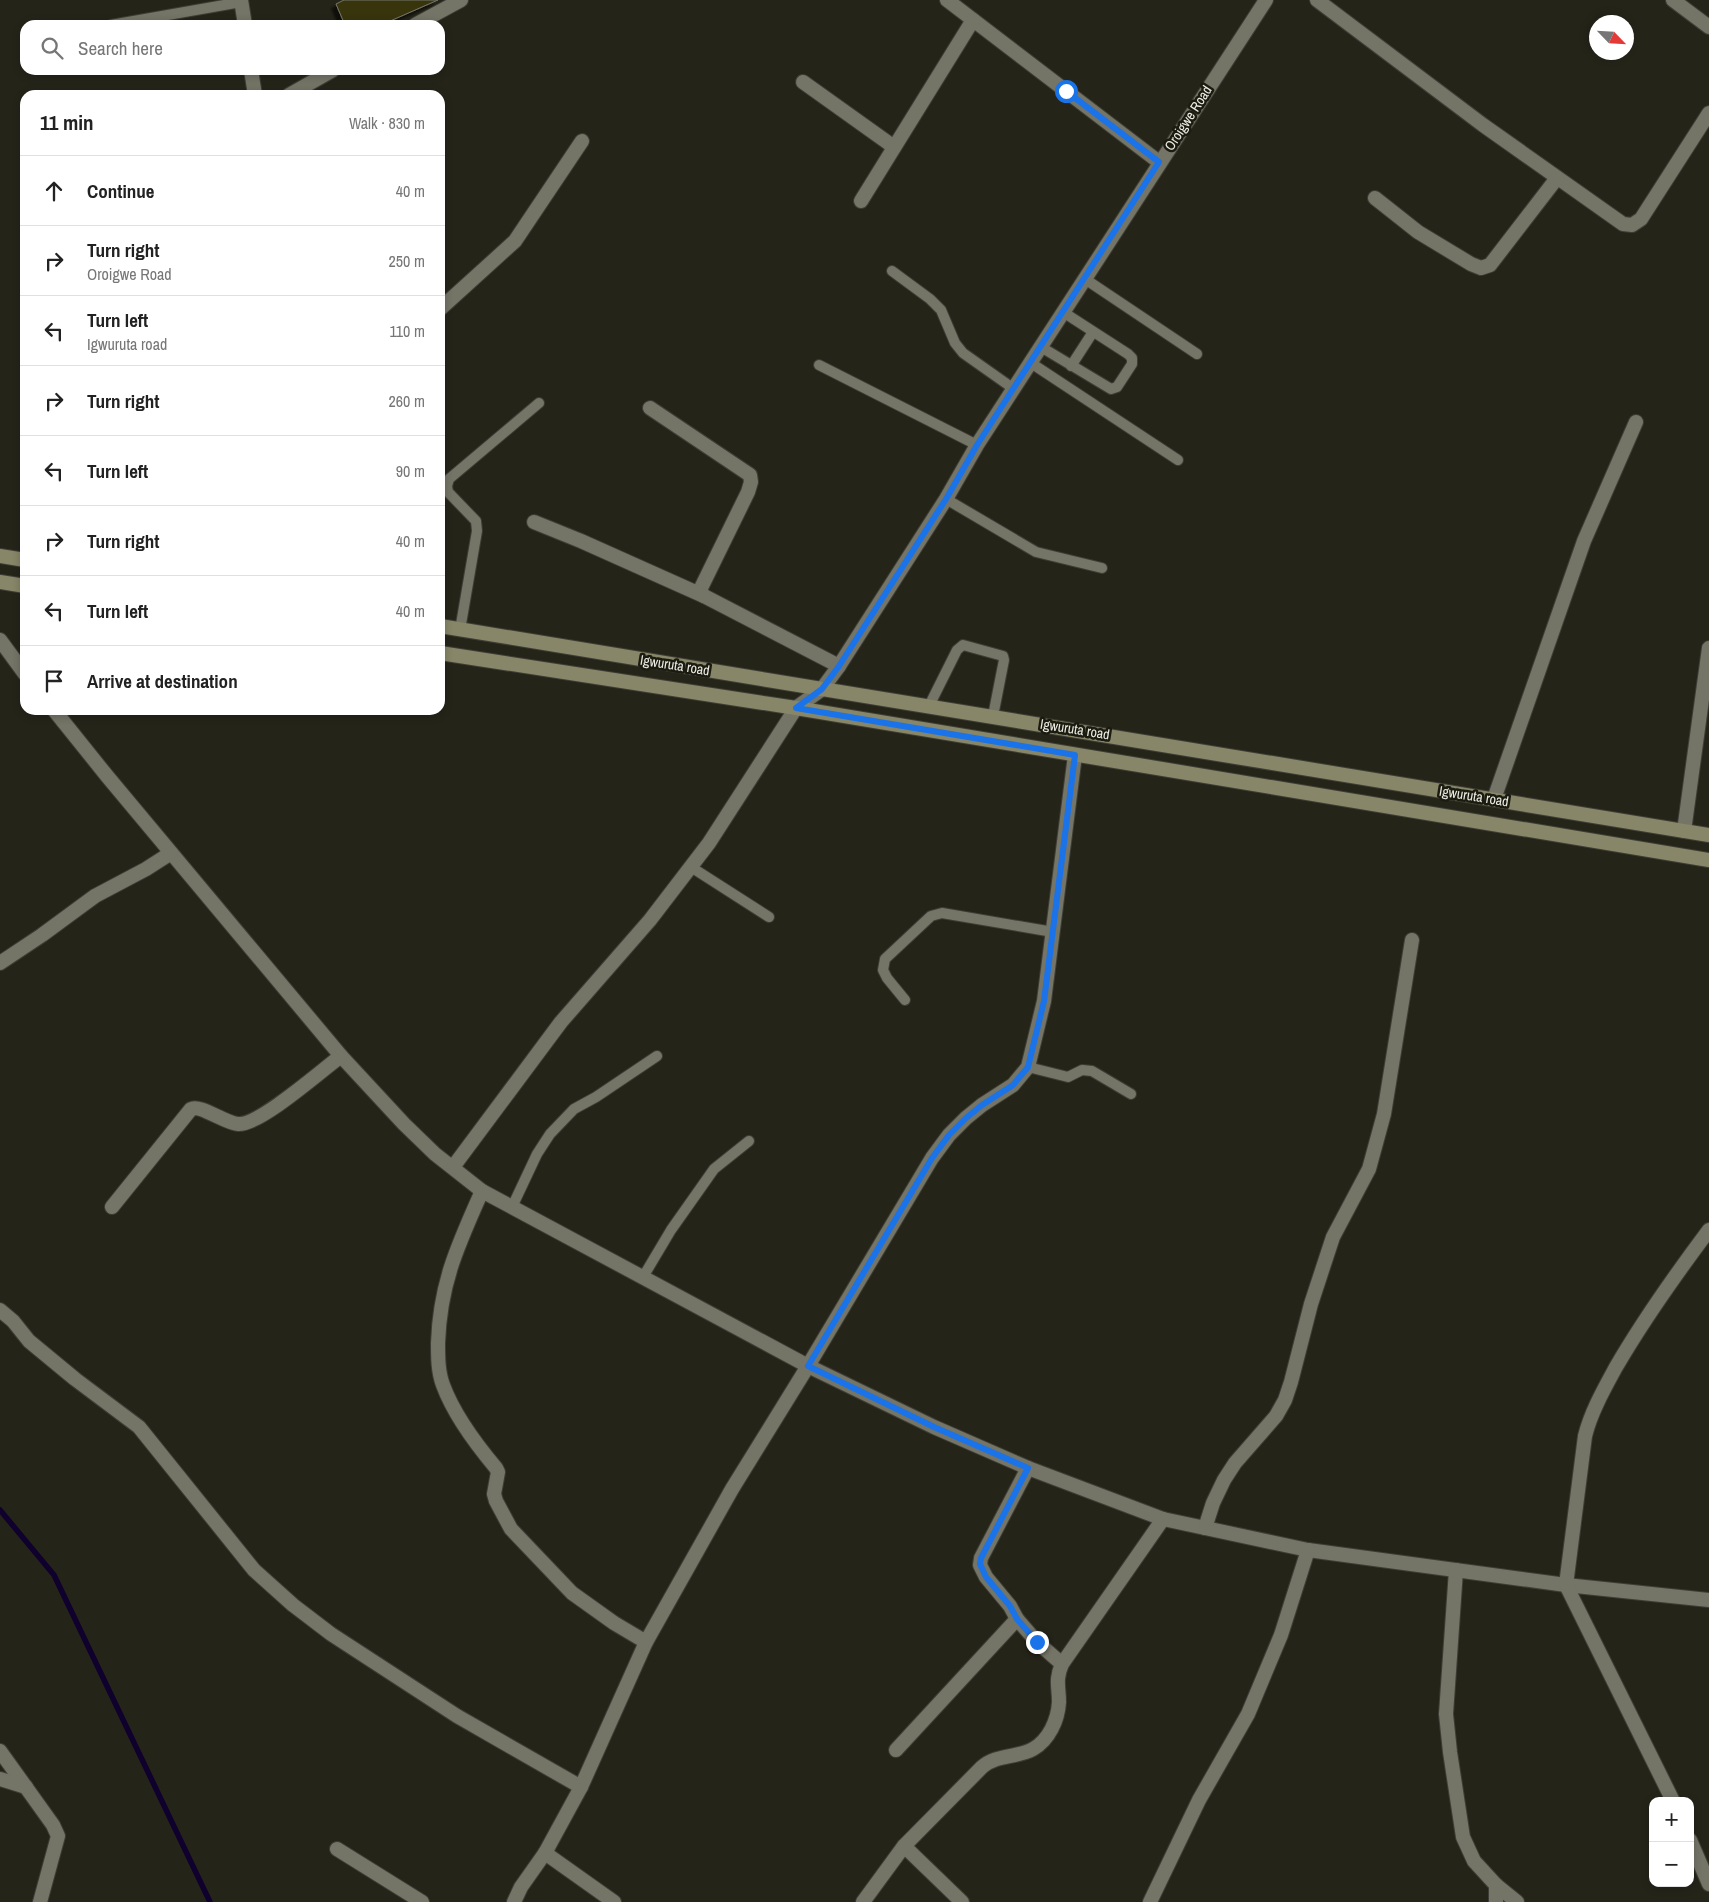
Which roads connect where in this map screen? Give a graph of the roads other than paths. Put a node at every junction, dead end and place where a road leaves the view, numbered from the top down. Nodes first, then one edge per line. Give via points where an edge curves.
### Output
1 (461, 0) edge
2 (947, 0) edge
3 (1266, 0) edge
4 (1317, 0) edge
5 (1673, 0) edge
6 (241, 1) edge
7 (138, 20) edge
8 (244, 20) edge
9 (424, 20) edge
10 (973, 20) junction
11 (1709, 27) edge
12 (252, 75) edge
13 (325, 75) edge
14 (803, 82) dead end
15 (254, 90) edge
16 (298, 90) edge
17 (1709, 113) edge
18 (582, 141) dead end
19 (894, 148) junction
20 (1159, 162) junction
21 (1557, 178) junction
22 (1375, 198) dead end
23 (861, 201) dead end
24 (892, 271) dead end
25 (1085, 279) junction
26 (445, 304) edge
27 (1063, 312) junction
28 (1093, 332) junction
29 (1041, 347) junction
30 (1197, 354) dead end
31 (1031, 362) junction
32 (818, 365) dead end
33 (1071, 366) junction
34 (1014, 389) junction
35 (539, 403) dead end
36 (650, 408) dead end
37 (1636, 422) dead end
38 (977, 445) junction
39 (1178, 460) dead end
40 (946, 499) junction
41 (534, 522) dead end
42 (0, 556) edge
43 (20, 559) edge
44 (1102, 568) dead end
45 (0, 582) edge
46 (20, 585) edge
47 (704, 596) junction
48 (445, 627) edge
49 (460, 630) junction
50 (0, 640) edge
51 (1709, 648) edge
52 (445, 654) edge
53 (839, 666) junction
54 (20, 667) edge
55 (822, 689) junction
56 (929, 706) junction
57 (796, 708) junction
58 (58, 715) edge
59 (994, 716) junction
60 (1075, 755) junction
61 (1494, 799) junction
62 (1684, 831) junction
63 (1709, 835) edge
64 (171, 853) junction
65 (1709, 860) edge
66 (691, 867) junction
67 (769, 917) dead end
68 (1053, 932) junction
69 (1412, 940) dead end
70 (0, 963) edge
71 (905, 1000) dead end
72 (341, 1056) junction
73 (657, 1056) dead end
74 (1028, 1067) junction
75 (1131, 1094) dead end
76 (749, 1141) dead end
77 (453, 1167) junction
78 (482, 1192) junction
79 (112, 1206) dead end
80 (512, 1208) junction
81 (1709, 1230) edge
82 (643, 1277) junction
83 (0, 1310) edge
84 (808, 1366) junction
85 (1028, 1468) junction
86 (1163, 1518) junction
87 (1205, 1528) junction
88 (1308, 1550) junction
89 (1456, 1570) junction
90 (1566, 1584) junction
91 (1709, 1600) edge
92 (1017, 1619) junction
93 (646, 1642) junction
94 (1062, 1664) junction
95 (896, 1750) dead end
96 (0, 1751) edge
97 (0, 1780) edge
98 (581, 1786) junction
99 (26, 1787) junction
100 (1671, 1797) edge
101 (1691, 1842) edge
102 (904, 1846) junction
103 (336, 1849) dead end
104 (545, 1854) junction
105 (1709, 1884) edge
106 (1496, 1885) junction
107 (40, 1902) edge
108 (422, 1902) edge
109 (514, 1902) edge
110 (614, 1902) edge
111 (863, 1902) edge
112 (962, 1902) edge
113 (1150, 1902) edge
114 (1496, 1902) edge
115 (1517, 1902) edge

1 - 9 street
2 - 10 street
3 - 20 street, Oroigwe Road
4 - 21 street
5 - 11 street
6 - 7 lane
6 - 8 street
10 - 19 street
10 - 20 street
12 - 15 street
13 - 16 street
14 - 19 street
17 - 21 street via 1640,219 1632,225 1623,224
18 - 26 street via 515,241
19 - 23 street
20 - 25 street, Oroigwe Road
21 - 22 street via 1490,265 1481,268 1418,232
24 - 34 lane via 941,310 963,354
25 - 27 street, Oroigwe Road
25 - 30 lane
27 - 28 lane
27 - 29 street, Oroigwe Road
28 - 33 lane
28 - 33 lane via 1132,358 1132,364 1117,387 1111,389
29 - 31 street, Oroigwe Road
29 - 33 lane
31 - 34 street, Oroigwe Road
31 - 39 lane
32 - 38 lane
34 - 38 street, Oroigwe Road
35 - 49 lane via 449,479 448,492 476,521 477,531
36 - 47 street via 751,478 748,492 702,588
37 - 61 street via 1584,541
38 - 40 street, Oroigwe Road
40 - 44 lane via 1036,552
40 - 53 street, Oroigwe Road
41 - 47 street
42 - 43 main road
45 - 46 main road
47 - 53 street
48 - 49 main road, Igwuruta road
49 - 55 main road, Igwuruta road
50 - 54 street
51 - 62 street
52 - 57 main road, Igwuruta road
53 - 55 street, Oroigwe Road
55 - 56 main road, Igwuruta road
55 - 57 street, Oroigwe Road
56 - 59 main road, Igwuruta road
56 - 59 lane via 957,650 963,645 1003,656
57 - 60 main road, Igwuruta road
57 - 66 street
58 - 64 street
59 - 61 main road, Igwuruta road
60 - 65 main road, Igwuruta road
60 - 68 street
61 - 62 main road, Igwuruta road
62 - 63 main road, Igwuruta road
64 - 70 street via 95,896
64 - 72 street
66 - 67 lane
66 - 77 street via 650,920 560,1022
68 - 71 lane via 942,913 931,916 885,959 883,970 886,978
68 - 74 street via 1044,1001
69 - 87 street via 1384,1114 1370,1169 1333,1237 1285,1400 1276,1416 1224,1480
72 - 77 street via 404,1124
72 - 79 street via 282,1103 239,1125 197,1107 191,1109
73 - 80 lane via 574,1109 550,1134
74 - 75 lane via 1068,1076 1082,1070 1092,1071
74 - 84 street via 1013,1085 966,1118 932,1158
76 - 82 lane via 714,1169
77 - 78 street
78 - 80 street
78 - 93 street via 447,1276 439,1322 438,1360 442,1383 453,1409 498,1472 494,1494 511,1529 572,1592
80 - 82 street
81 - 90 street via 1626,1350 1589,1420 1584,1436
82 - 84 street
83 - 98 street via 29,1341 139,1427 254,1570 293,1605 331,1634 457,1716
84 - 85 street
84 - 93 street via 732,1489
85 - 86 street
85 - 92 street via 980,1564
86 - 87 street
86 - 94 street
87 - 88 street
88 - 89 street
88 - 113 street via 1281,1635 1248,1714 1200,1800
89 - 90 street
89 - 106 street via 1446,1714 1450,1752 1463,1837 1474,1861
90 - 91 street
90 - 100 street
92 - 94 street
92 - 95 street
93 - 98 street
94 - 102 street via 1058,1674 1056,1720 1047,1737 1034,1749 988,1762
96 - 99 street
97 - 99 street
98 - 104 street
99 - 107 street via 58,1836
101 - 105 street
102 - 111 street
102 - 112 street
103 - 108 street
104 - 109 street
104 - 110 street
106 - 114 street
106 - 115 street

